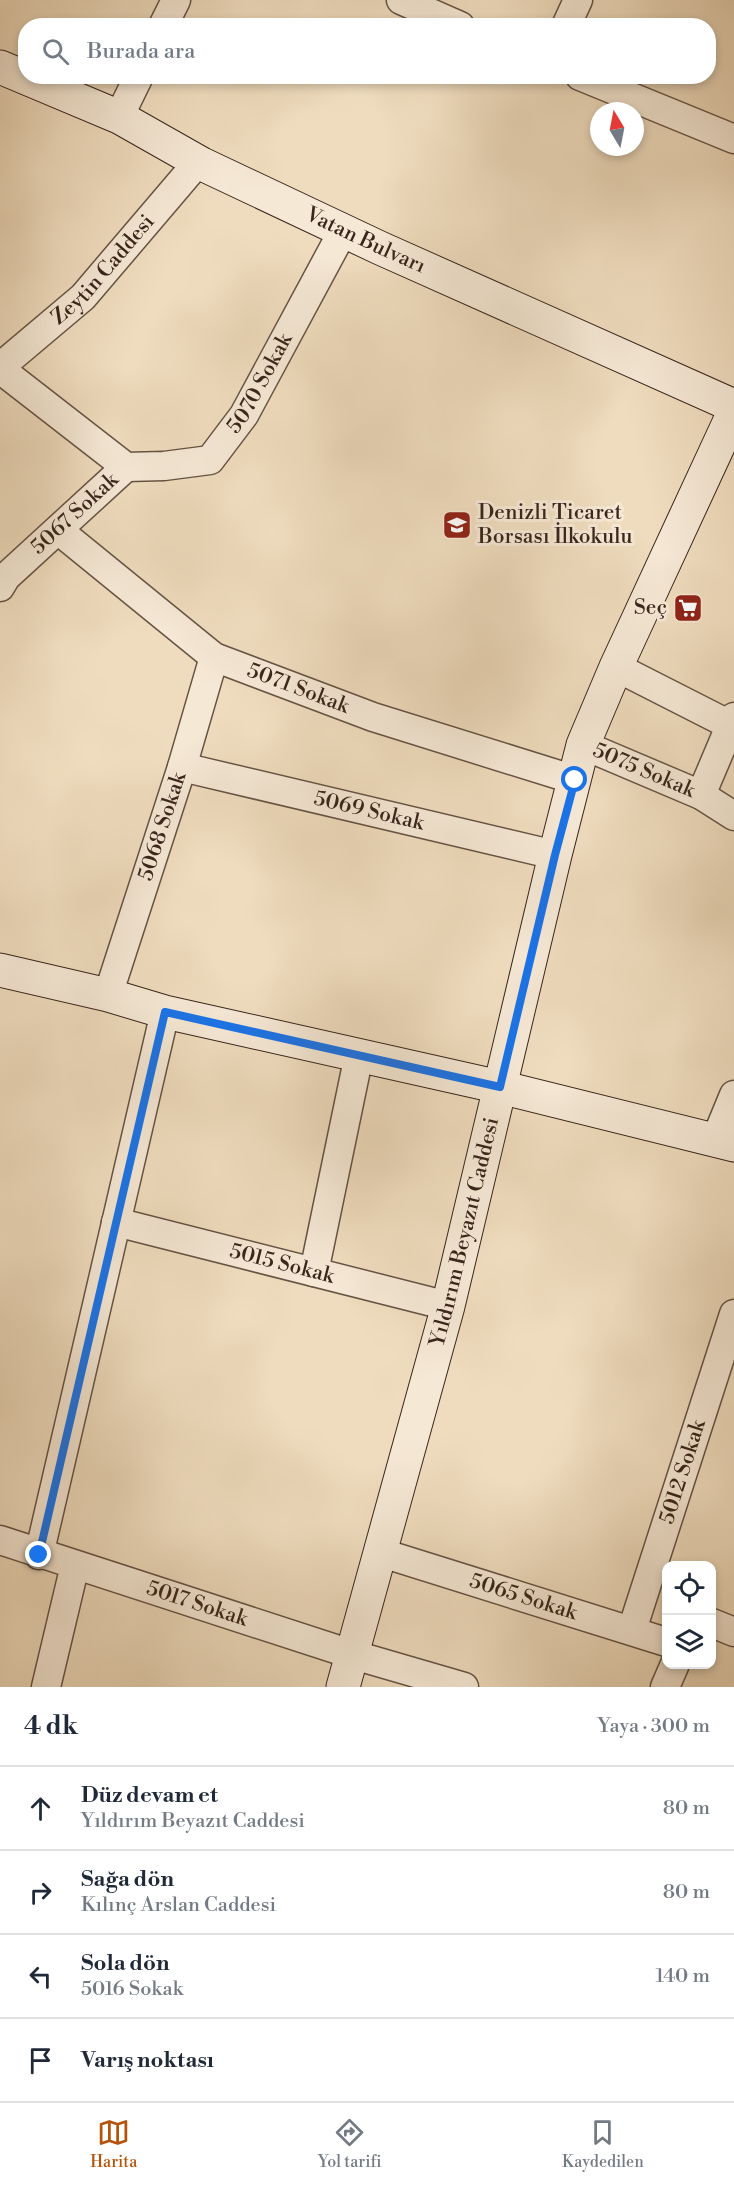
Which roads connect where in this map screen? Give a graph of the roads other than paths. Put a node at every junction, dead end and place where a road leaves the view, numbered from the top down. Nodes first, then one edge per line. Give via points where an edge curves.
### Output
1 (176, 0) edge
2 (401, 0) edge
3 (578, 0) edge
4 (168, 18) edge
5 (442, 18) edge
6 (570, 18) edge
7 (0, 67) edge
8 (18, 75) edge
9 (40, 84) edge
10 (135, 84) edge
11 (600, 84) edge
12 (119, 117) junction
13 (734, 139) edge
14 (198, 162) junction
15 (343, 231) junction
16 (0, 368) edge
17 (734, 406) edge
18 (734, 412) edge
19 (126, 467) junction
20 (58, 530) junction
21 (0, 587) edge
22 (214, 657) junction
23 (616, 667) junction
24 (732, 721) edge
25 (584, 745) junction
26 (182, 767) junction
27 (575, 780) junction
28 (701, 795) junction
29 (734, 816) edge
30 (555, 855) junction
31 (0, 970) edge
32 (108, 995) junction
33 (165, 1012) junction
34 (359, 1055) junction
35 (500, 1087) junction
36 (734, 1095) edge
37 (724, 1143) edge
38 (116, 1222) junction
39 (314, 1272) junction
40 (448, 1306) junction
41 (734, 1314) edge
42 (0, 1540) edge
43 (382, 1554) junction
44 (39, 1555) junction
45 (75, 1565) junction
46 (716, 1625) edge
47 (632, 1630) junction
48 (734, 1632) edge
49 (662, 1641) edge
50 (354, 1655) junction
51 (673, 1669) edge
52 (46, 1687) edge
53 (343, 1687) edge
54 (464, 1687) edge
55 (665, 1687) edge

1 - 4 street
2 - 5 street
3 - 6 street
7 - 8 street, Vatan Bulvarı
9 - 12 street, Vatan Bulvarı
10 - 12 street
11 - 13 street
12 - 14 street, Vatan Bulvarı
14 - 15 street, Vatan Bulvarı
14 - 16 street, Zeytin Caddesi via 83,297
15 - 17 street, Vatan Bulvarı
15 - 19 street, 5070 Sokak via 244,415 210,460
16 - 19 street
18 - 23 street, Yıldırım Beyazıt Caddesi
19 - 20 street, 5067 Sokak
20 - 21 street, 5067 Sokak
20 - 22 street, 5071 Sokak
22 - 26 street, 5068 Sokak
22 - 27 street, 5071 Sokak via 373,717
23 - 24 street
23 - 25 street, Yıldırım Beyazıt Caddesi
24 - 28 street
25 - 27 street, Yıldırım Beyazıt Caddesi
25 - 28 street, 5075 Sokak
26 - 30 street, 5069 Sokak
26 - 32 street, 5068 Sokak
27 - 30 street, Yıldırım Beyazıt Caddesi
28 - 29 street, 5075 Sokak
30 - 35 street, Yıldırım Beyazıt Caddesi
31 - 32 street
32 - 33 street
33 - 34 street
33 - 38 street
34 - 35 street
34 - 39 street
35 - 37 street
35 - 40 street, Yıldırım Beyazıt Caddesi
36 - 37 street
38 - 39 street, 5015 Sokak
38 - 44 street
39 - 40 street, 5015 Sokak
40 - 43 street, Yıldırım Beyazıt Caddesi
41 - 47 street, 5012 Sokak
42 - 44 street, 5017 Sokak
43 - 47 street, 5065 Sokak
43 - 50 street, Yıldırım Beyazıt Caddesi
44 - 45 street, 5017 Sokak
45 - 50 street, 5017 Sokak
45 - 52 street
46 - 48 street
47 - 49 street, 5065 Sokak
50 - 53 street, Yıldırım Beyazıt Caddesi
50 - 54 street, 5017 Sokak
51 - 55 street

